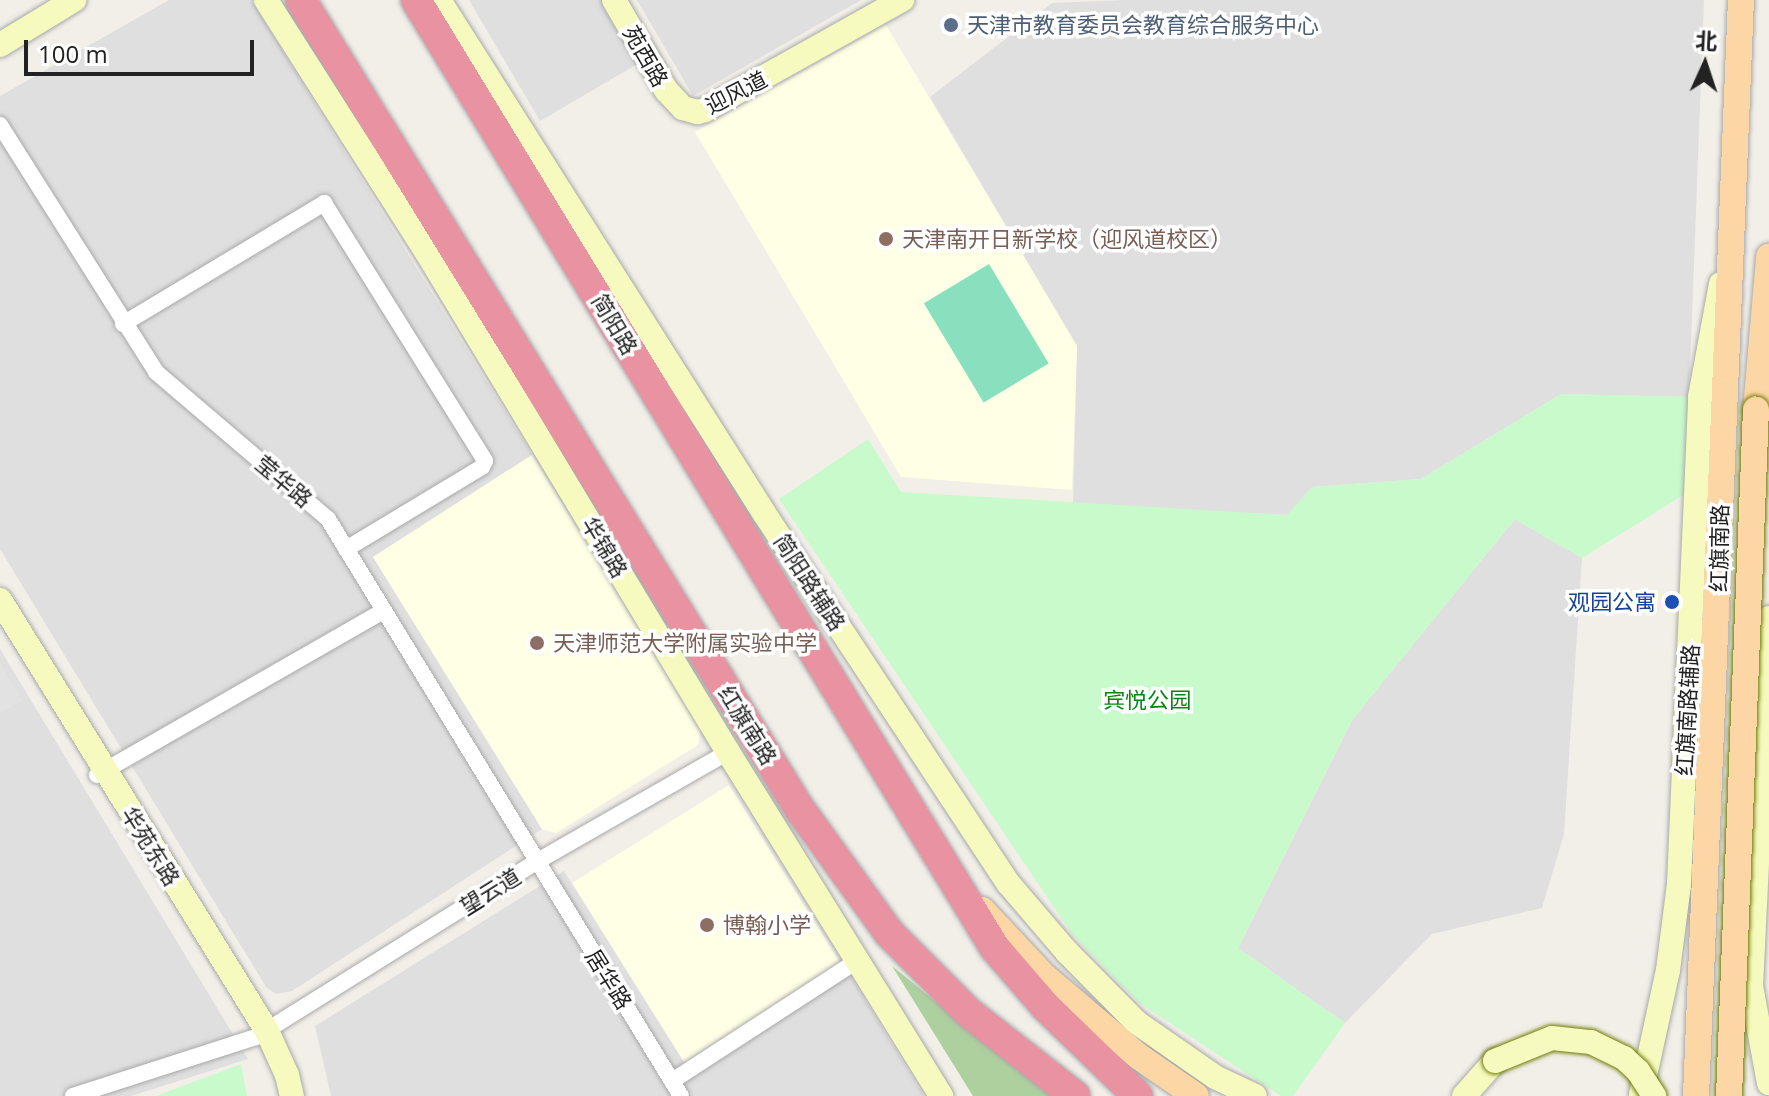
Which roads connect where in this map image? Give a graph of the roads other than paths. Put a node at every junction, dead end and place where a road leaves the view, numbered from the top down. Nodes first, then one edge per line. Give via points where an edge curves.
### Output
1 (59, 0) edge
2 (74, 0) edge
3 (266, 0) edge
4 (301, 0) edge
5 (416, 0) edge
6 (439, 0) edge
7 (614, 0) edge
8 (882, 0) edge
9 (902, 0) edge
10 (1741, 0) edge
11 (0, 36) edge
12 (0, 45) edge
13 (683, 108) junction
14 (0, 125) edge
15 (1731, 227) junction
16 (1769, 257) edge
17 (123, 324) junction
18 (346, 549) junction
19 (0, 600) edge
20 (383, 611) junction
21 (1769, 618) edge
22 (0, 620) edge
23 (1768, 684) edge
24 (728, 752) junction
25 (100, 773) junction
26 (536, 862) junction
27 (959, 885) junction
28 (858, 960) junction
29 (261, 1034) junction
30 (672, 1081) junction
31 (1769, 1083) edge
32 (73, 1096) edge
33 (278, 1096) edge
34 (292, 1096) edge
35 (681, 1096) edge
36 (941, 1096) edge
37 (1075, 1096) edge
38 (1138, 1096) edge
39 (1196, 1096) edge
40 (1255, 1096) edge
41 (1464, 1096) edge
42 (1641, 1096) edge
43 (1654, 1096) edge
44 (1696, 1096) edge
45 (1729, 1096) edge

1 - 11 street
2 - 12 street
3 - 24 street, 华锦路 via 426,251
4 - 37 highway, 红旗南路 via 799,808 881,921 968,1012
5 - 27 highway, 简阳路
6 - 40 street, 简阳路辅路 via 764,513 1008,883 1136,1022 1215,1077
7 - 13 street, 苑西路 via 666,90
8 - 13 street, 迎风道 via 699,104
9 - 13 street, 迎风道 via 705,110
10 - 15 main road, 红旗南路
14 - 17 street, 莹华路
15 - 42 street, 红旗南路辅路 via 1700,397 1679,884 1668,970
15 - 44 main road, 红旗南路
16 - 45 main road, 红旗南路, bridge via 1756,410
17 - 18 street, 莹华路 via 156,372 328,519
17 - 18 street via 324,203 485,461
18 - 20 street, 莹华路
19 - 25 street, 华苑东路
20 - 25 street
20 - 26 street, 莹华路
21 - 23 street
22 - 25 street, 华苑东路
23 - 31 street via 1751,986
24 - 26 street, 望云道
24 - 28 street, 华锦路
25 - 29 street, 华苑东路
26 - 29 street, 望云道
26 - 30 street, 居华路
27 - 38 highway via 995,948 1045,1006
27 - 39 main road via 1045,977 1138,1056
28 - 30 street
28 - 36 street, 华锦路
29 - 32 street, 望云道
29 - 33 street, 华苑东路
29 - 34 street, 华苑东路 via 278,1051
30 - 35 street, 居华路
41 - 43 street, bridge via 1495,1061 1552,1038 1591,1042 1624,1058

